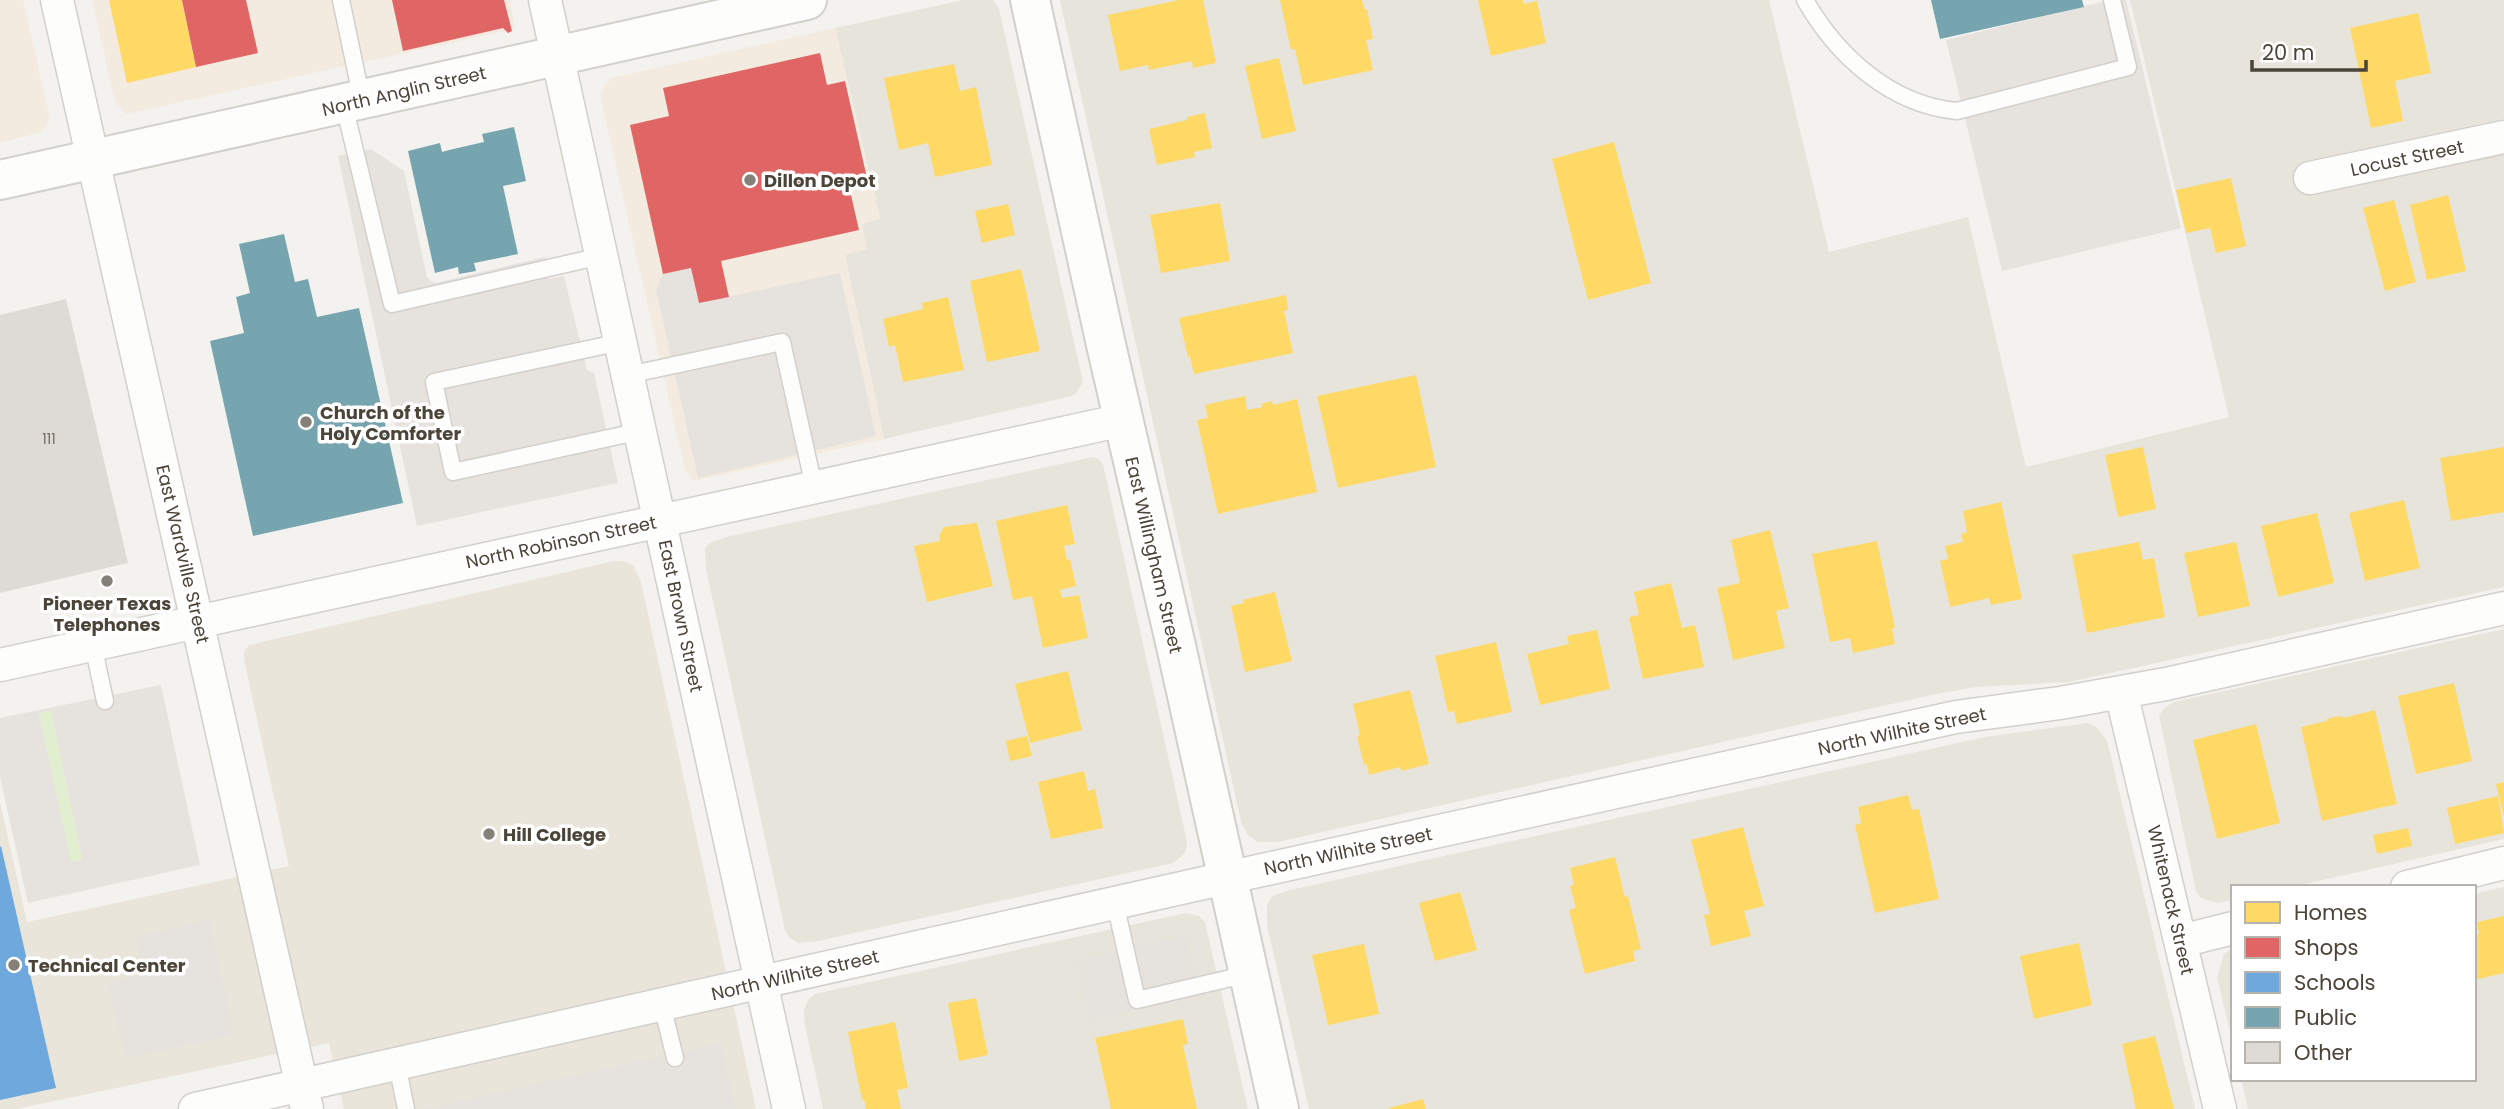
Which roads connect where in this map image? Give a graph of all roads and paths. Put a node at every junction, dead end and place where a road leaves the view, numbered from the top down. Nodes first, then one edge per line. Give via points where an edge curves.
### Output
1 (57, 0) edge
2 (341, 0) edge
3 (545, 0) edge
4 (807, 0) edge
5 (1030, 0) edge
6 (1805, 0) edge
7 (2112, 0) edge
8 (558, 57) junction
9 (353, 103) junction
10 (2504, 137) edge
11 (93, 160) junction
12 (2310, 178) dead end
13 (0, 180) edge
14 (601, 256) junction
15 (621, 342) junction
16 (628, 375) junction
17 (1123, 420) junction
18 (641, 431) junction
19 (814, 487) junction
20 (661, 520) junction
21 (2504, 608) edge
22 (198, 622) junction
23 (93, 645) junction
24 (0, 666) edge
25 (2121, 692) junction
26 (105, 701) dead end
27 (2504, 863) edge
28 (1226, 878) junction
29 (2415, 885) edge
30 (1115, 903) junction
31 (2231, 928) edge
32 (2181, 941) junction
33 (1248, 974) junction
34 (761, 983) junction
35 (662, 1005) junction
36 (674, 1058) dead end
37 (397, 1064) junction
38 (304, 1097) edge
39 (195, 1109) edge
40 (406, 1109) edge
41 (789, 1109) edge
42 (1279, 1109) edge
43 (2220, 1109) edge

1 - 11 street, East Wardville Street
2 - 9 lane
3 - 8 street, East Brown Street
4 - 8 street, North Anglin Street
5 - 17 street, East Willingham Street
6 - 7 lane via 1837,47 1858,68 1907,97 1958,111 2128,67
8 - 9 street, North Anglin Street
8 - 14 street, East Brown Street
9 - 11 street, North Anglin Street
9 - 14 lane via 392,304
10 - 12 street, Locust Street
11 - 13 street, North Anglin Street
11 - 22 street, East Wardville Street
14 - 15 street, East Brown Street
15 - 16 street, East Brown Street
15 - 18 lane via 434,382 453,472
16 - 18 street, East Brown Street
16 - 19 lane via 782,342
17 - 19 street, North Robinson Street
17 - 28 street, East Willingham Street
18 - 20 street, East Brown Street
19 - 20 street, North Robinson Street
20 - 22 street, North Robinson Street
20 - 34 street, East Brown Street
21 - 25 street, North Wilhite Street
22 - 23 street, North Robinson Street
22 - 38 street, East Wardville Street
23 - 24 street, North Robinson Street
23 - 26 lane
25 - 28 street, North Wilhite Street via 1956,717
25 - 32 street, Whitenack Street
27 - 29 street
28 - 30 street, North Wilhite Street
28 - 33 street, East Willingham Street
30 - 33 lane via 1138,1000
30 - 34 street, North Wilhite Street
31 - 32 street
32 - 43 street, Whitenack Street
33 - 42 street, East Willingham Street
34 - 35 street, North Wilhite Street
34 - 41 street, East Brown Street
35 - 36 lane
35 - 37 street, North Wilhite Street
37 - 38 street, North Wilhite Street
37 - 40 lane
38 - 39 street, North Wilhite Street

